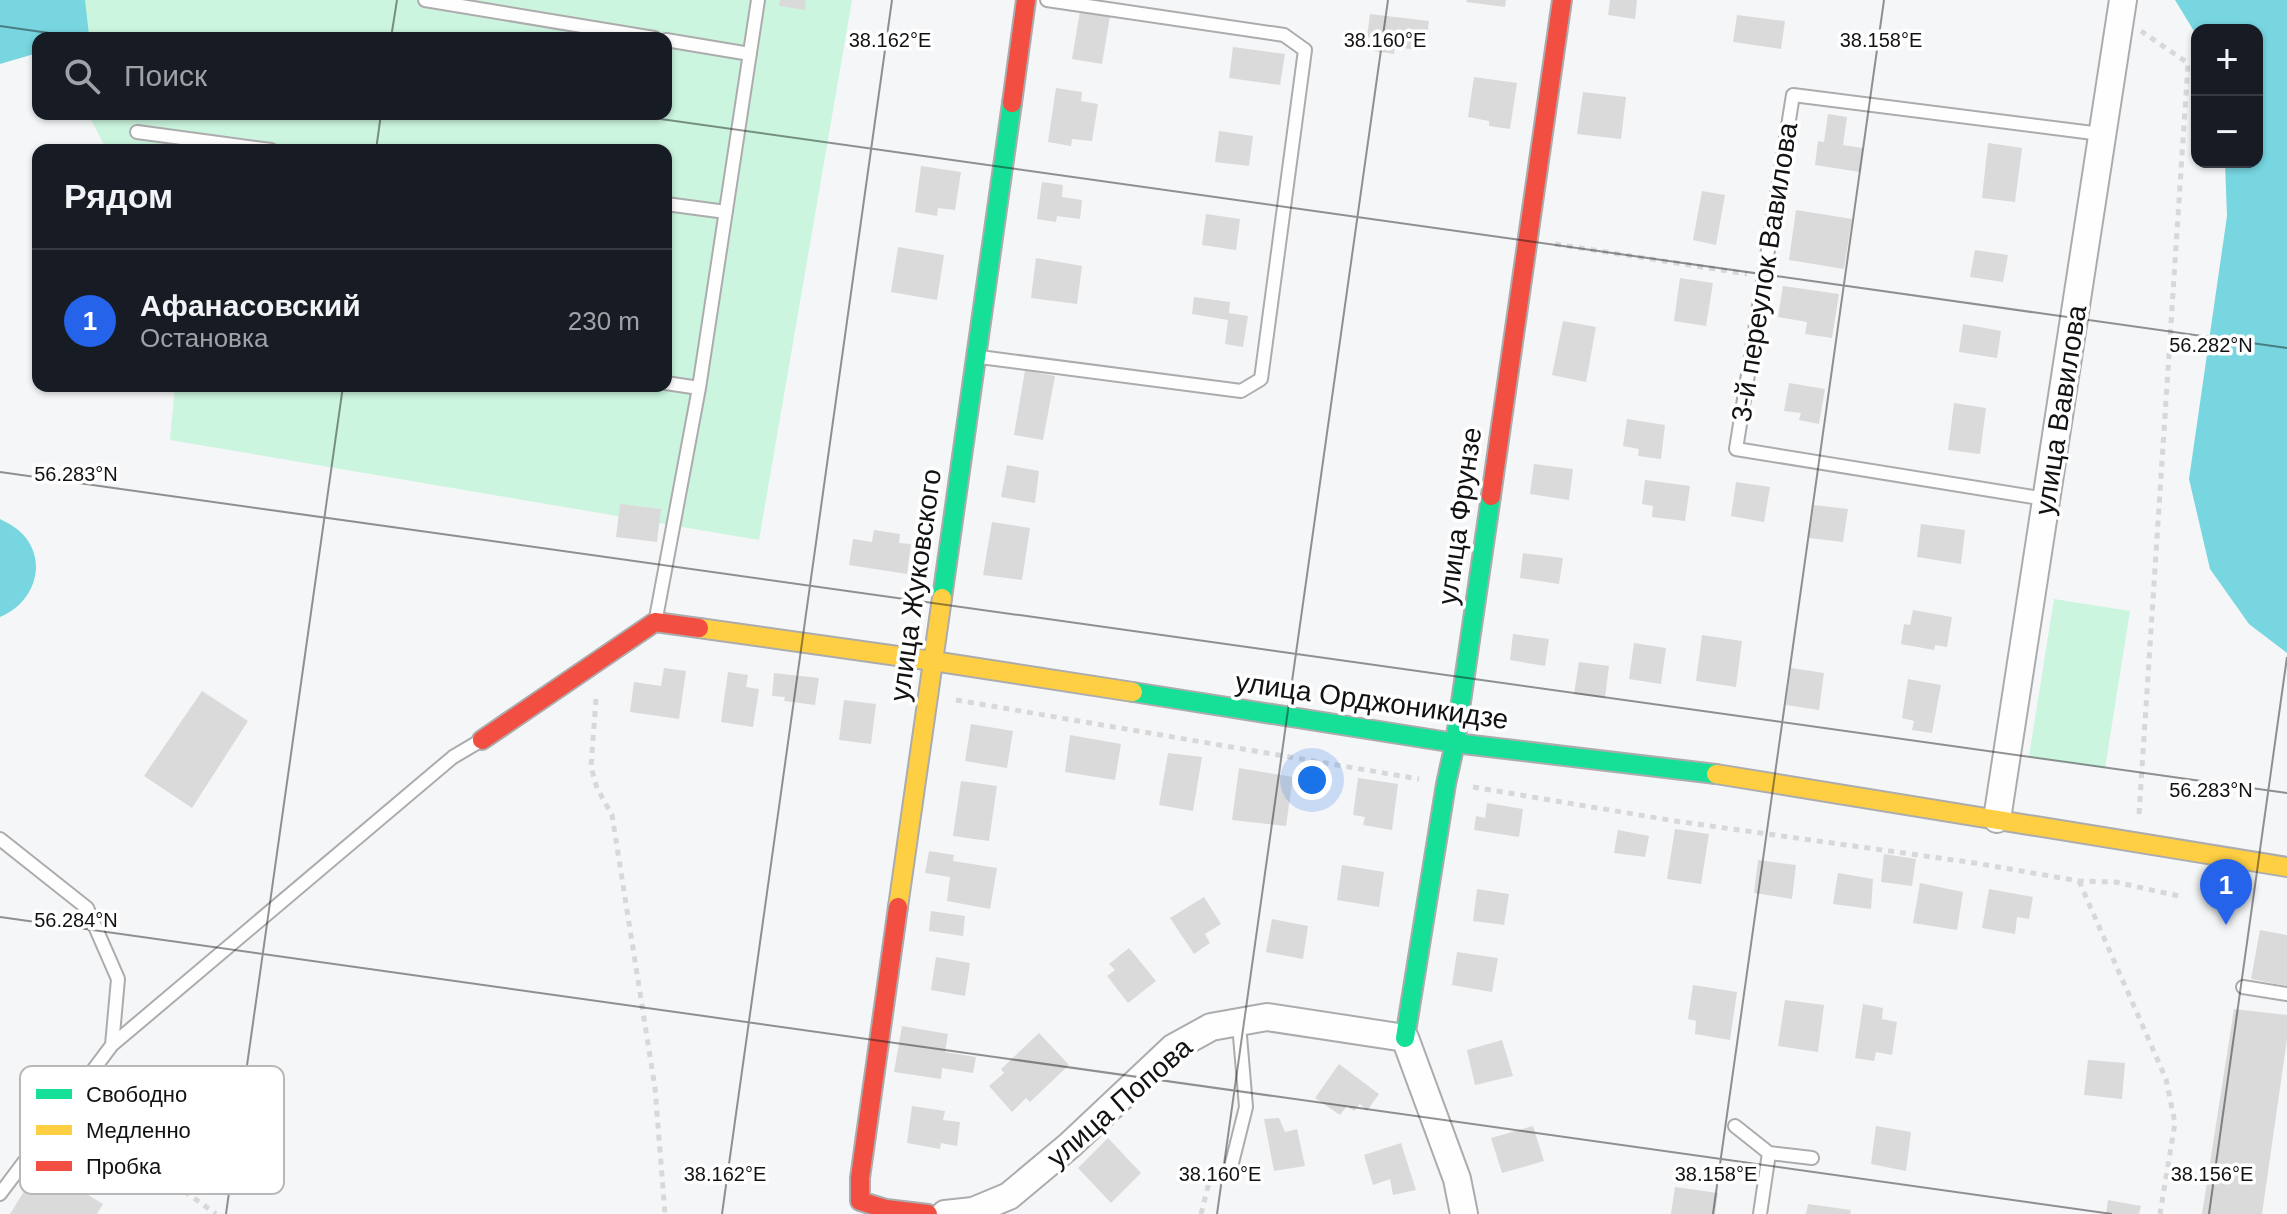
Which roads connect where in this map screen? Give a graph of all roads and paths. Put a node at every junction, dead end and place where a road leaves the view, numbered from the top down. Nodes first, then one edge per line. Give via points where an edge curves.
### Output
1 (425, 0) edge
2 (758, 0) edge
3 (1026, 0) edge
4 (1047, 0) edge
5 (1562, 0) edge
6 (2122, 9) edge
7 (618, 32) edge
8 (672, 41) edge
9 (750, 54) junction
10 (137, 132) dead end
11 (2101, 134) junction
12 (226, 144) edge
13 (672, 205) edge
14 (726, 212) junction
15 (1526, 240) junction
16 (1764, 277) junction
17 (975, 357) junction
18 (672, 384) edge
19 (699, 388) junction
20 (2046, 499) junction
21 (655, 622) junction
22 (933, 661) junction
23 (583, 671) junction
24 (928, 695) junction
25 (482, 740) joint
26 (1455, 743) junction
27 (1455, 785) junction
28 (1997, 819) junction
29 (0, 839) edge
30 (2137, 843) junction
31 (2287, 867) edge
32 (2079, 881) junction
33 (2179, 896) dead end
34 (2243, 987) dead end
35 (2287, 994) edge
36 (1237, 1022) junction
37 (1405, 1038) junction
38 (112, 1045) junction
39 (96, 1066) edge
40 (113, 1066) edge
41 (1735, 1126) dead end
42 (1769, 1153) junction
43 (1812, 1158) dead end
44 (1216, 1159) dead end
45 (1232, 1163) dead end
46 (20, 1167) edge
47 (0, 1194) edge
48 (188, 1194) edge
49 (216, 1214) edge
50 (665, 1214) edge
51 (928, 1214) edge
52 (945, 1214) edge
53 (1201, 1214) edge
54 (1464, 1214) edge
55 (1760, 1214) edge
56 (2160, 1214) edge

1 - 7 lane
2 - 9 lane
3 - 17 street, улица Жуковского
4 - 17 lane via 1284,35 1305,50 1261,379 1241,391
5 - 15 street, улица Фрунзе
6 - 11 street, улица Вавилова
6 - 30 path via 2188,63
8 - 9 lane
9 - 14 lane
10 - 12 lane
11 - 16 lane, 3-й переулок Вавилова via 1793,95
11 - 20 street, улица Вавилова
13 - 14 lane
14 - 19 lane
15 - 16 path
15 - 26 street, улица Фрунзе
16 - 20 lane, 3-й переулок Вавилова via 1736,449
17 - 22 street, улица Жуковского
18 - 19 lane
19 - 21 lane
20 - 28 street, улица Вавилова
21 - 22 street, улица Орджоникидзе
21 - 23 street
22 - 24 street, улица Жуковского
22 - 26 street, улица Орджоникидзе
23 - 25 street
23 - 50 path via 597,690 591,767 612,815 655,1088
24 - 27 path
24 - 51 street, улица Жуковского via 860,1178 860,1201
25 - 38 lane via 453,757
26 - 27 street, улица Фрунзе
26 - 28 street, улица Орджоникидзе via 1720,774
27 - 32 path
27 - 37 street, улица Фрунзе
28 - 30 street, улица Орджоникидзе
29 - 38 lane via 87,908 118,979
30 - 31 street, улица Орджоникидзе
32 - 33 path via 2115,882
32 - 56 path via 2166,1079 2175,1123
34 - 35 lane
36 - 37 street, улица Попова via 1267,1017
36 - 45 lane via 1246,1107
36 - 52 street, улица Попова via 1211,1027 1173,1048 1009,1196 973,1211
37 - 54 street via 1457,1179
38 - 39 lane
38 - 40 path
41 - 42 lane
42 - 43 lane
42 - 55 lane
44 - 53 path
46 - 47 lane
48 - 49 path

